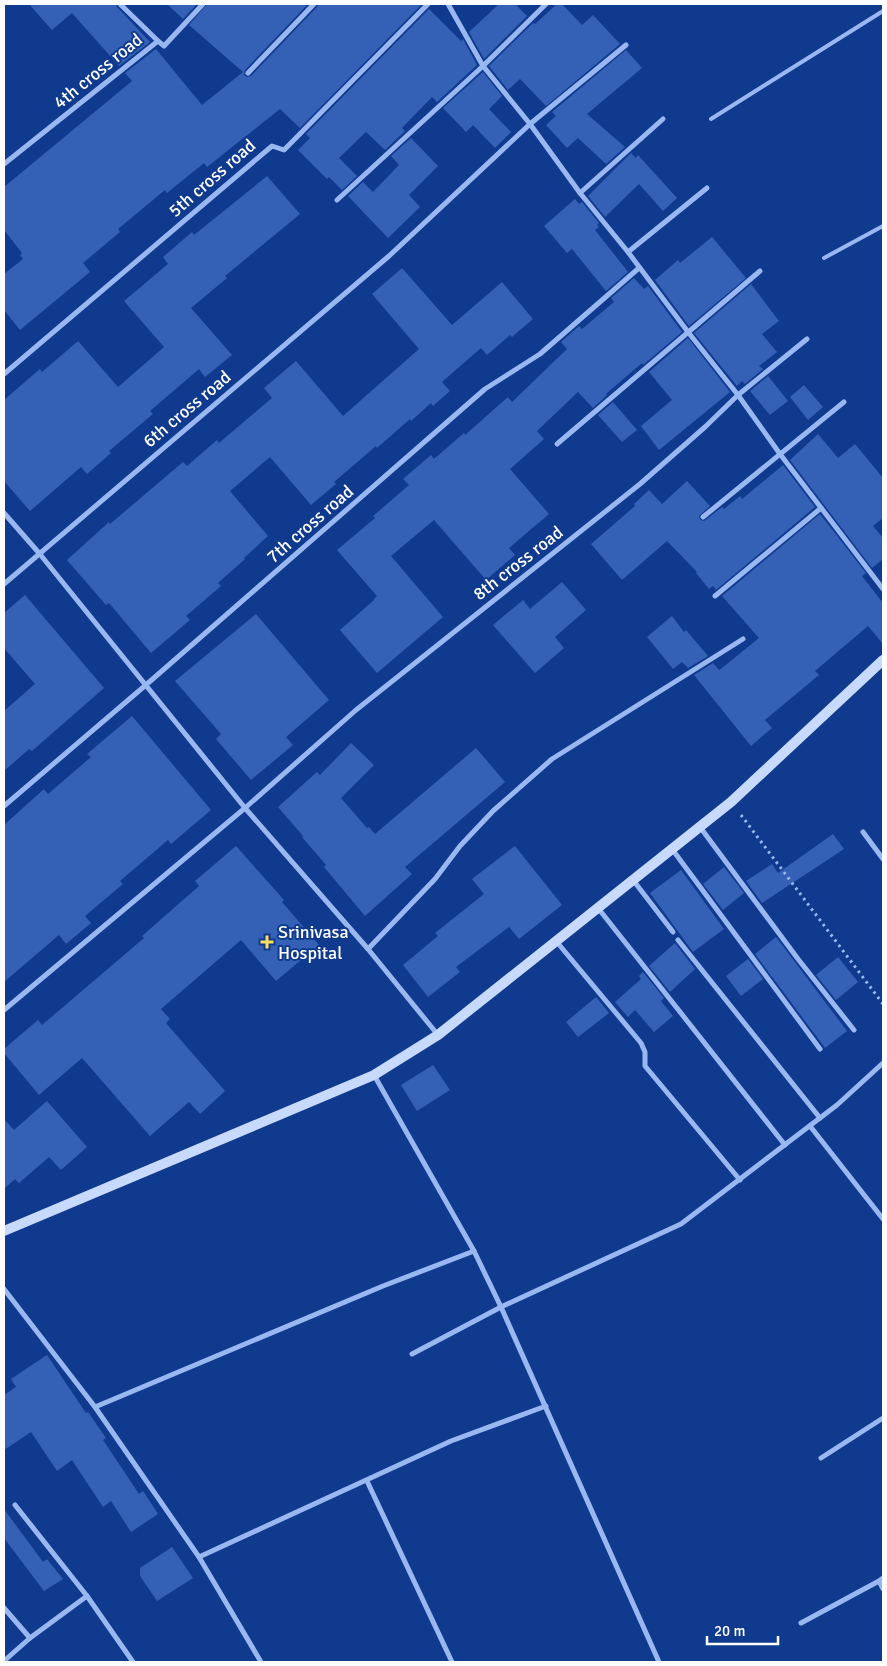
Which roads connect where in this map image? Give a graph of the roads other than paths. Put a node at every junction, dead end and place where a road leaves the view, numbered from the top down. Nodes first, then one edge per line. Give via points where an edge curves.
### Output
1 (120, 4) edge
2 (203, 4) edge
3 (314, 4) edge
4 (428, 4) edge
5 (448, 4) edge
6 (546, 4) edge
7 (883, 11) edge
8 (158, 41) junction
9 (626, 45) dead end
10 (483, 66) junction
11 (248, 73) dead end
12 (663, 119) dead end
13 (711, 119) dead end
14 (530, 124) junction
15 (4, 164) edge
16 (707, 188) dead end
17 (580, 193) junction
18 (337, 200) dead end
19 (883, 226) edge
20 (628, 252) junction
21 (824, 258) dead end
22 (639, 268) junction
23 (760, 271) dead end
24 (688, 332) junction
25 (807, 340) dead end
26 (4, 374) edge
27 (738, 395) junction
28 (844, 402) dead end
29 (557, 444) dead end
30 (780, 454) junction
31 (821, 508) junction
32 (4, 513) edge
33 (703, 517) dead end
34 (39, 553) junction
35 (4, 584) edge
36 (883, 588) edge
37 (715, 596) dead end
38 (743, 639) dead end
39 (883, 660) edge
40 (147, 684) junction
41 (4, 806) edge
42 (245, 808) junction
43 (700, 826) junction
44 (863, 832) dead end
45 (672, 850) junction
46 (883, 859) edge
47 (633, 880) junction
48 (598, 908) junction
49 (673, 932) dead end
50 (678, 940) dead end
51 (556, 941) junction
52 (368, 950) junction
53 (4, 1010) edge
54 (854, 1030) dead end
55 (438, 1035) junction
56 (820, 1049) dead end
57 (883, 1063) edge
58 (374, 1075) junction
59 (820, 1118) junction
60 (810, 1126) junction
61 (785, 1145) junction
62 (740, 1180) junction
63 (883, 1219) edge
64 (4, 1230) edge
65 (474, 1251) junction
66 (4, 1289) edge
67 (501, 1307) junction
68 (412, 1354) dead end
69 (546, 1406) junction
70 (95, 1407) junction
71 (883, 1418) edge
72 (821, 1458) dead end
73 (367, 1480) junction
74 (15, 1505) dead end
75 (199, 1557) junction
76 (881, 1580) edge
77 (883, 1589) edge
78 (87, 1596) junction
79 (4, 1608) edge
80 (802, 1623) dead end
81 (30, 1638) junction
82 (4, 1661) edge
83 (133, 1662) edge
84 (261, 1662) edge
85 (452, 1662) edge
86 (659, 1662) edge

1 - 8 street
2 - 8 street, 4th cross road via 164,46
3 - 11 street
4 - 26 street, 5th cross road via 284,150 272,146
5 - 10 street
6 - 10 street
7 - 13 lane
8 - 15 street, 4th cross road
9 - 14 street
10 - 14 street
10 - 18 street
12 - 17 street
14 - 17 street
14 - 34 street, 6th cross road via 388,256
16 - 20 street
17 - 20 street
19 - 21 lane
20 - 22 street
22 - 24 street
22 - 40 street, 7th cross road via 540,354 485,389
23 - 24 street
24 - 27 street
24 - 29 street
25 - 27 street, 8th cross road
27 - 30 street
27 - 42 street, 8th cross road via 640,484 356,710
28 - 30 street
30 - 31 street
30 - 33 street
31 - 36 street
31 - 37 street
32 - 34 street
34 - 35 street, 6th cross road
34 - 40 street
38 - 52 street via 552,759 493,811
39 - 43 street via 731,802
40 - 41 street, 7th cross road
40 - 42 street
42 - 52 street
42 - 53 street, 8th cross road
43 - 45 street
43 - 54 street
44 - 46 street
45 - 47 street
45 - 56 street
47 - 48 street
47 - 49 street
48 - 51 street
48 - 61 street
50 - 59 street
51 - 55 street
51 - 62 street via 641,1043 645,1066
52 - 55 street
55 - 58 street
57 - 59 street
58 - 64 street
58 - 65 street
59 - 60 street
60 - 61 street
60 - 63 street
61 - 62 street
62 - 67 street via 682,1224
65 - 67 street
65 - 70 street
66 - 70 street
67 - 68 street
67 - 69 street
69 - 73 street via 451,1441
69 - 86 street
70 - 75 street
71 - 72 street
73 - 75 street
73 - 85 street
74 - 78 street
75 - 84 street
76 - 77 street
76 - 80 street
78 - 81 street
78 - 83 street
79 - 81 street
81 - 82 street

